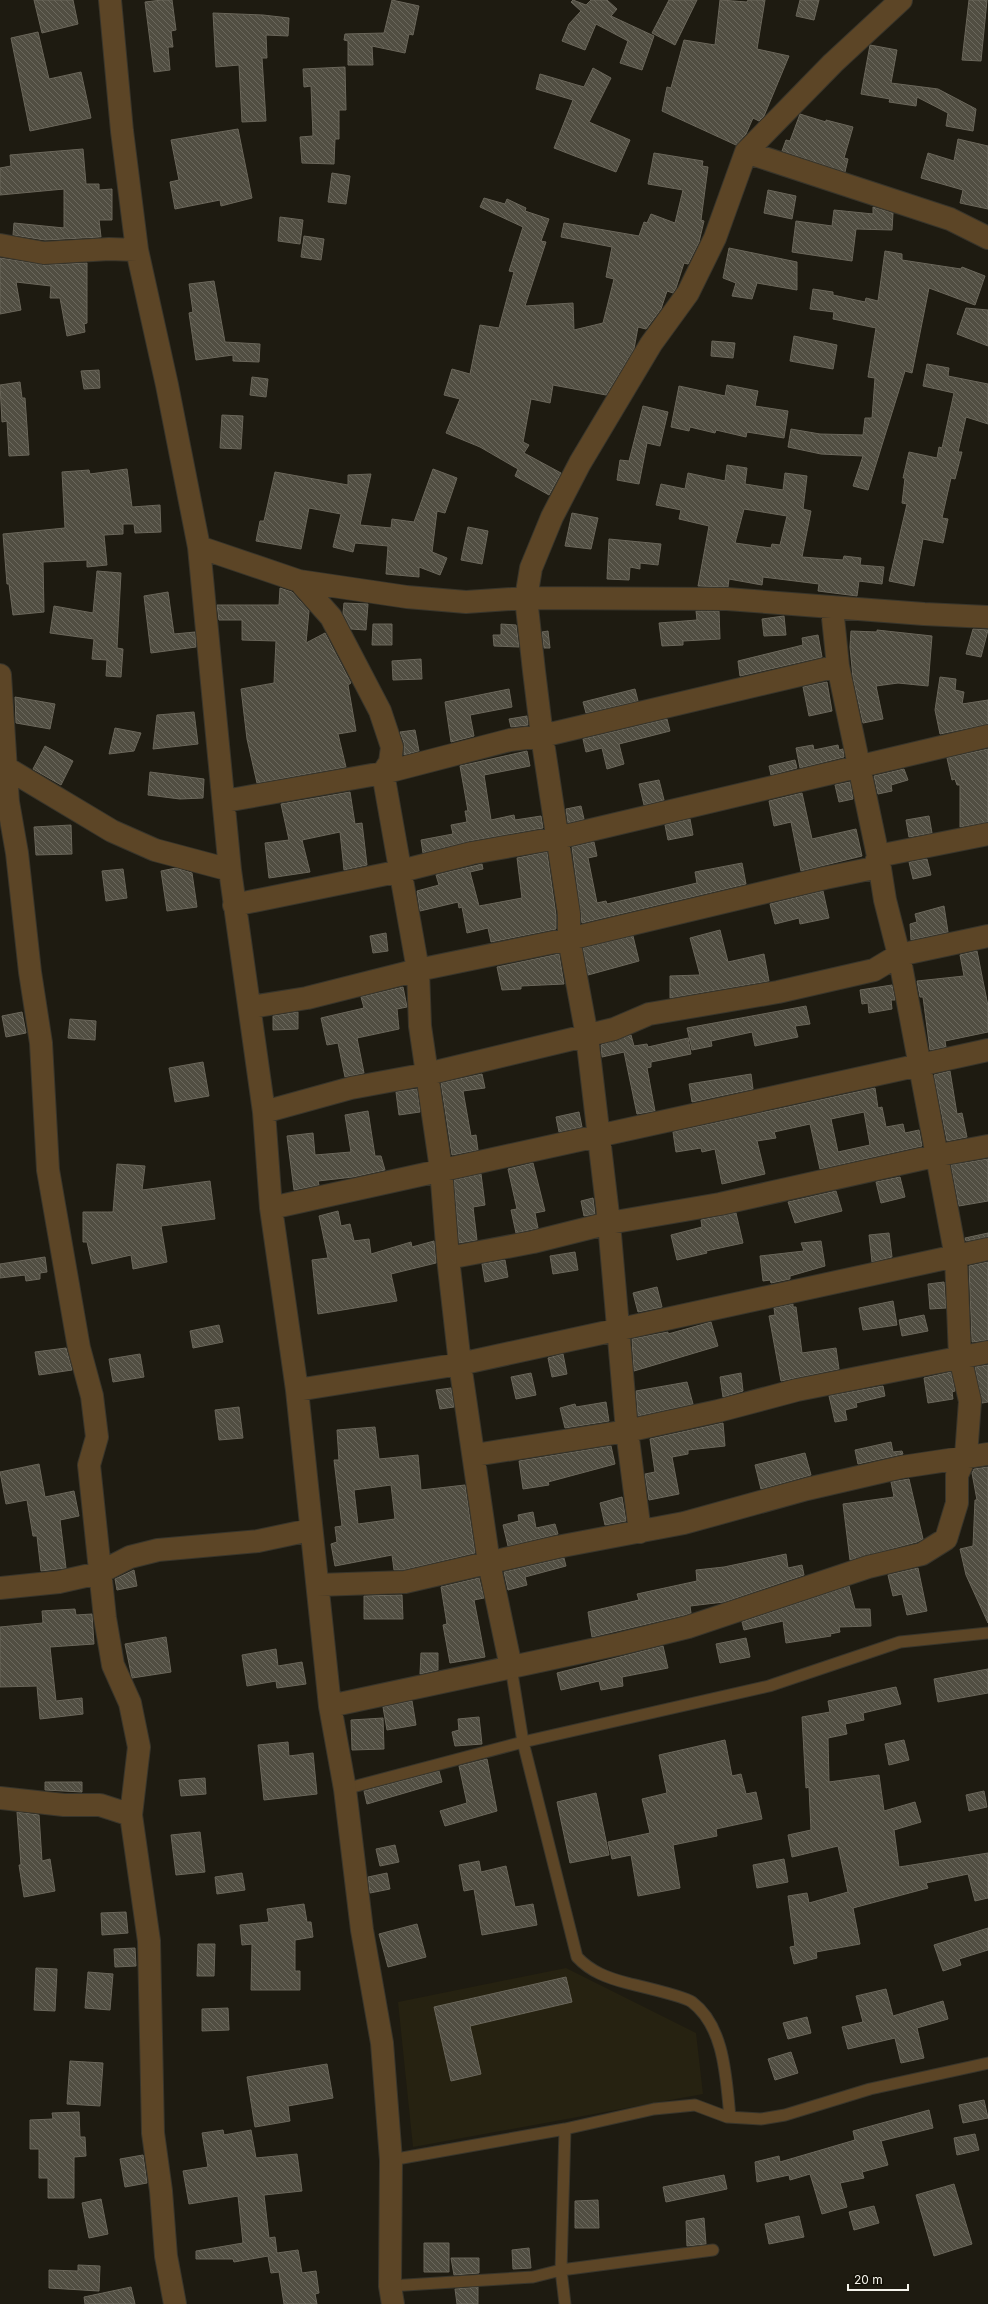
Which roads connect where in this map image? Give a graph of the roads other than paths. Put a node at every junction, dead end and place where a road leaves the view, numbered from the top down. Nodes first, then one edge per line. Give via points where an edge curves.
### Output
1 (110, 0) edge
2 (901, 0) edge
3 (746, 152) junction
4 (988, 238) edge
5 (0, 245) edge
6 (137, 250) junction
7 (199, 547) junction
8 (299, 581) junction
9 (526, 598) junction
10 (832, 608) junction
11 (988, 617) edge
12 (838, 666) junction
13 (0, 675) edge
14 (542, 736) junction
15 (988, 736) edge
16 (3, 766) edge
17 (858, 766) junction
18 (383, 773) junction
19 (224, 802) junction
20 (988, 834) edge
21 (557, 838) junction
22 (878, 856) junction
23 (230, 870) junction
24 (401, 871) junction
25 (234, 905) junction
26 (988, 936) edge
27 (569, 939) junction
28 (899, 955) junction
29 (418, 970) junction
30 (251, 1007) junction
31 (586, 1036) junction
32 (988, 1050) edge
33 (921, 1064) junction
34 (428, 1074) junction
35 (264, 1112) junction
36 (598, 1136) junction
37 (988, 1146) edge
38 (938, 1154) junction
39 (441, 1169) junction
40 (271, 1208) junction
41 (610, 1223) junction
42 (988, 1249) edge
43 (956, 1257) junction
44 (448, 1258) junction
45 (618, 1331) junction
46 (988, 1352) edge
47 (960, 1357) junction
48 (460, 1364) junction
49 (297, 1390) junction
50 (627, 1431) junction
51 (988, 1454) edge
52 (475, 1455) junction
53 (966, 1456) junction
54 (310, 1530) junction
55 (640, 1532) junction
56 (489, 1563) junction
57 (99, 1572) junction
58 (318, 1585) junction
59 (0, 1588) edge
60 (988, 1633) edge
61 (511, 1667) junction
62 (330, 1706) junction
63 (523, 1742) junction
64 (345, 1789) junction
65 (0, 1798) edge
66 (131, 1815) junction
67 (988, 2063) edge
68 (730, 2117) junction
69 (565, 2129) junction
70 (391, 2160) junction
71 (713, 2250) dead end
72 (561, 2270) junction
73 (391, 2295) edge
74 (175, 2304) edge
75 (565, 2304) edge

1 - 6 street via 122,131
2 - 3 street via 833,63
3 - 4 street via 950,219
3 - 9 street via 715,238 688,293 651,344 580,463 552,517 531,568
5 - 6 street via 44,253
6 - 7 street
7 - 8 street
7 - 19 street
8 - 9 street via 407,597 466,602
8 - 18 street via 331,617 380,711 392,747 390,762
9 - 10 street via 727,600
9 - 14 street
10 - 11 street
10 - 12 street
12 - 14 street
12 - 17 street
13 - 16 street
14 - 18 street via 510,740
14 - 21 street
15 - 17 street
16 - 23 street via 112,831 155,850
16 - 57 street via 17,853 30,972 41,1043 48,1170 79,1348 92,1396 97,1437 89,1465
17 - 21 street
17 - 22 street
18 - 19 street
18 - 24 street
19 - 23 street
20 - 22 street
21 - 24 street via 472,853
21 - 27 street via 569,914
22 - 27 street via 874,868 857,873 825,878
22 - 28 street via 885,900
23 - 25 street
24 - 25 street
24 - 29 street
25 - 30 street
26 - 28 street
27 - 29 street
27 - 31 street
28 - 31 street via 874,970 778,992 649,1014 614,1029
28 - 33 street
29 - 30 street via 307,998
29 - 34 street via 420,1026
30 - 35 street
31 - 34 street
31 - 36 street
32 - 33 street
33 - 36 street
33 - 38 street
34 - 35 street via 351,1088
34 - 39 street
35 - 40 street
36 - 39 street
36 - 41 street
37 - 38 street
38 - 41 street via 720,1204
38 - 43 street
39 - 40 street
39 - 44 street
40 - 49 street
41 - 44 street via 533,1242
41 - 45 street
42 - 43 street
43 - 45 street
43 - 47 street
44 - 48 street
45 - 48 street
45 - 50 street
46 - 47 street
47 - 50 street via 798,1390
47 - 53 street via 970,1401
48 - 49 street
48 - 52 street
49 - 54 street
50 - 52 street
50 - 55 street
51 - 53 street
52 - 56 street
53 - 55 street via 902,1467 807,1489 684,1523
53 - 61 street via 957,1476 957,1504 946,1539 922,1554 868,1567 688,1627
54 - 57 street via 258,1541 158,1550 130,1556
54 - 58 street
55 - 56 street via 556,1547
56 - 58 street via 405,1582
56 - 61 street
57 - 59 street via 59,1582
57 - 66 street via 114,1665 130,1703 139,1747
58 - 62 street
60 - 63 lane via 900,1642 769,1686
61 - 62 street
61 - 63 lane
62 - 64 street
63 - 64 lane
63 - 68 lane via 577,1957 586,1967 607,1977 691,2001 709,2019 723,2059
64 - 70 street via 362,1930 382,2043
65 - 66 street via 64,1805 100,1805
66 - 74 street via 149,1941 153,2133 166,2256
67 - 68 lane via 870,2089 785,2115 761,2119
68 - 69 lane via 695,2105 654,2109
69 - 70 lane
69 - 72 lane
70 - 73 street
71 - 72 lane
72 - 73 lane via 533,2277
72 - 75 lane

